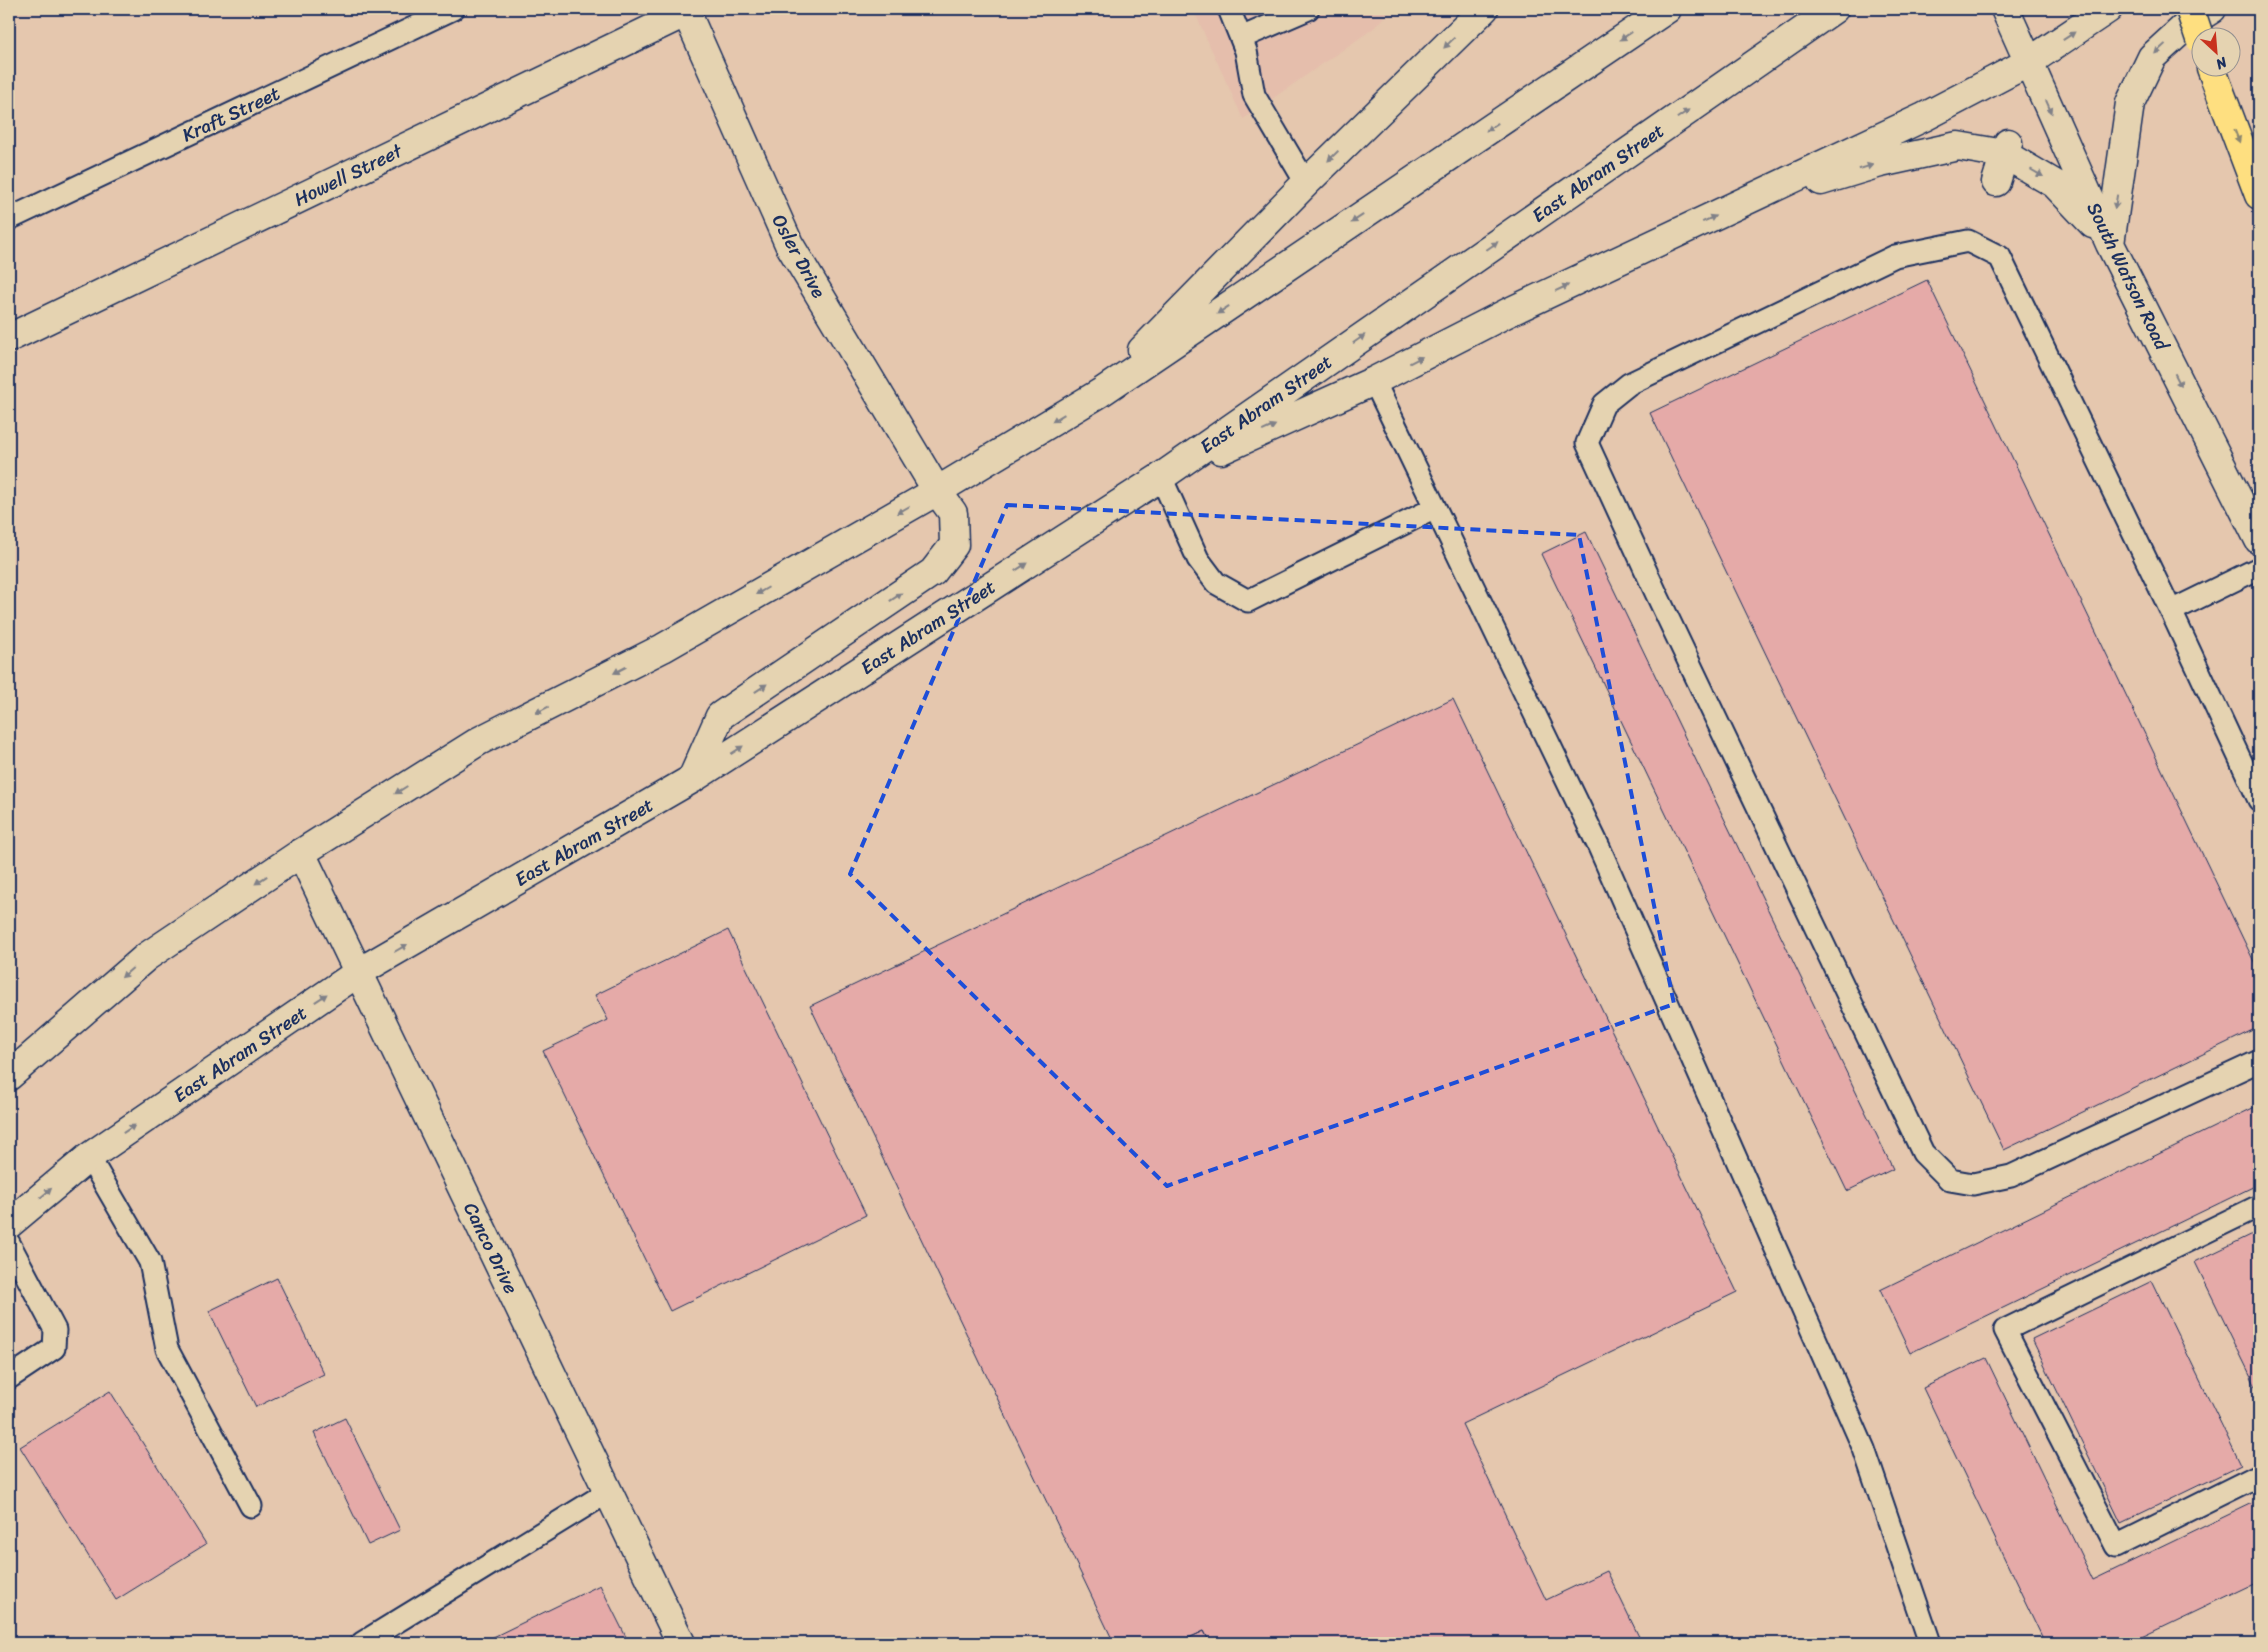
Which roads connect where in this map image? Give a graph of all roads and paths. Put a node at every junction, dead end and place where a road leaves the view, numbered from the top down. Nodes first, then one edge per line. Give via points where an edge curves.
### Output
1 (453, 9) edge
2 (1229, 9) edge
3 (1308, 9) edge
4 (1484, 9) edge
5 (1667, 9) edge
6 (1834, 9) edge
7 (2005, 9) edge
8 (2108, 9) edge
9 (2190, 9) edge
10 (2212, 9) edge
11 (686, 10) edge
12 (2196, 28) edge
13 (1240, 38) junction
14 (2029, 62) junction
15 (2215, 79) edge
16 (2006, 149) junction
17 (1996, 182) dead end
18 (1306, 183) junction
19 (2259, 195) edge
20 (1735, 207) junction
21 (9, 219) edge
22 (2110, 244) junction
23 (9, 338) edge
24 (1374, 381) junction
25 (1100, 393) junction
26 (1161, 477) junction
27 (937, 491) junction
28 (1435, 508) junction
29 (2259, 540) edge
30 (2259, 568) edge
31 (2171, 611) junction
32 (692, 779) junction
33 (2259, 800) edge
34 (301, 853) junction
35 (359, 972) junction
36 (2259, 1061) edge
37 (9, 1076) edge
38 (89, 1157) junction
39 (2259, 1206) edge
40 (9, 1224) edge
41 (9, 1243) edge
42 (9, 1378) edge
43 (2259, 1475) edge
44 (608, 1492) junction
45 (251, 1506) dead end
46 (362, 1643) edge
47 (681, 1643) edge
48 (1930, 1643) edge

1 - 21 lane, Kraft Street
2 - 13 lane
3 - 13 lane
4 -> 18 main road
5 -> 25 main road
26 -> 6 main road, East Abram Street
7 - 14 main road, South Watson Road
14 -> 8 main road
9 - 12 highway, bridge
10 -> 22 main road via 2187,25 2152,57 2130,103
11 - 23 main road, Howell Street
11 - 27 main road, Osler Drive via 789,244
13 - 18 lane via 1246,51 1254,94
14 - 20 main road via 1924,117
14 -> 22 main road, South Watson Road
15 -> 19 highway
16 - 17 main road
20 -> 16 main road via 1880,163 1958,146
16 -> 22 main road via 2055,184
18 - 25 main road
24 -> 20 main road via 1507,314
22 -> 29 main road, South Watson Road
26 -> 24 main road
24 - 28 lane
25 -> 27 main road
26 - 28 lane via 1198,560 1216,583 1248,601
32 -> 26 main road, East Abram Street
32 -> 27 main road, Osler Drive via 720,716 933,572 954,545 953,513
27 -> 34 main road via 663,648 479,741
28 - 48 lane via 1599,848 1864,1449
30 - 31 lane
31 - 33 lane
31 - 36 lane via 2000,257 1968,241 1895,256 1629,384 1604,404 1587,443 1923,1153 1950,1180 1973,1184 2011,1176
35 -> 32 main road, East Abram Street
34 - 35 main road, Canco Drive
34 -> 37 main road via 146,957
38 -> 35 main road, East Abram Street
35 - 44 main road, Canco Drive
40 -> 38 main road, East Abram Street
38 - 45 lane via 150,1262 167,1349
39 - 43 lane via 2005,1330 2116,1546
41 - 42 lane via 55,1330 54,1348
44 - 46 lane
44 - 47 main road, Canco Drive

